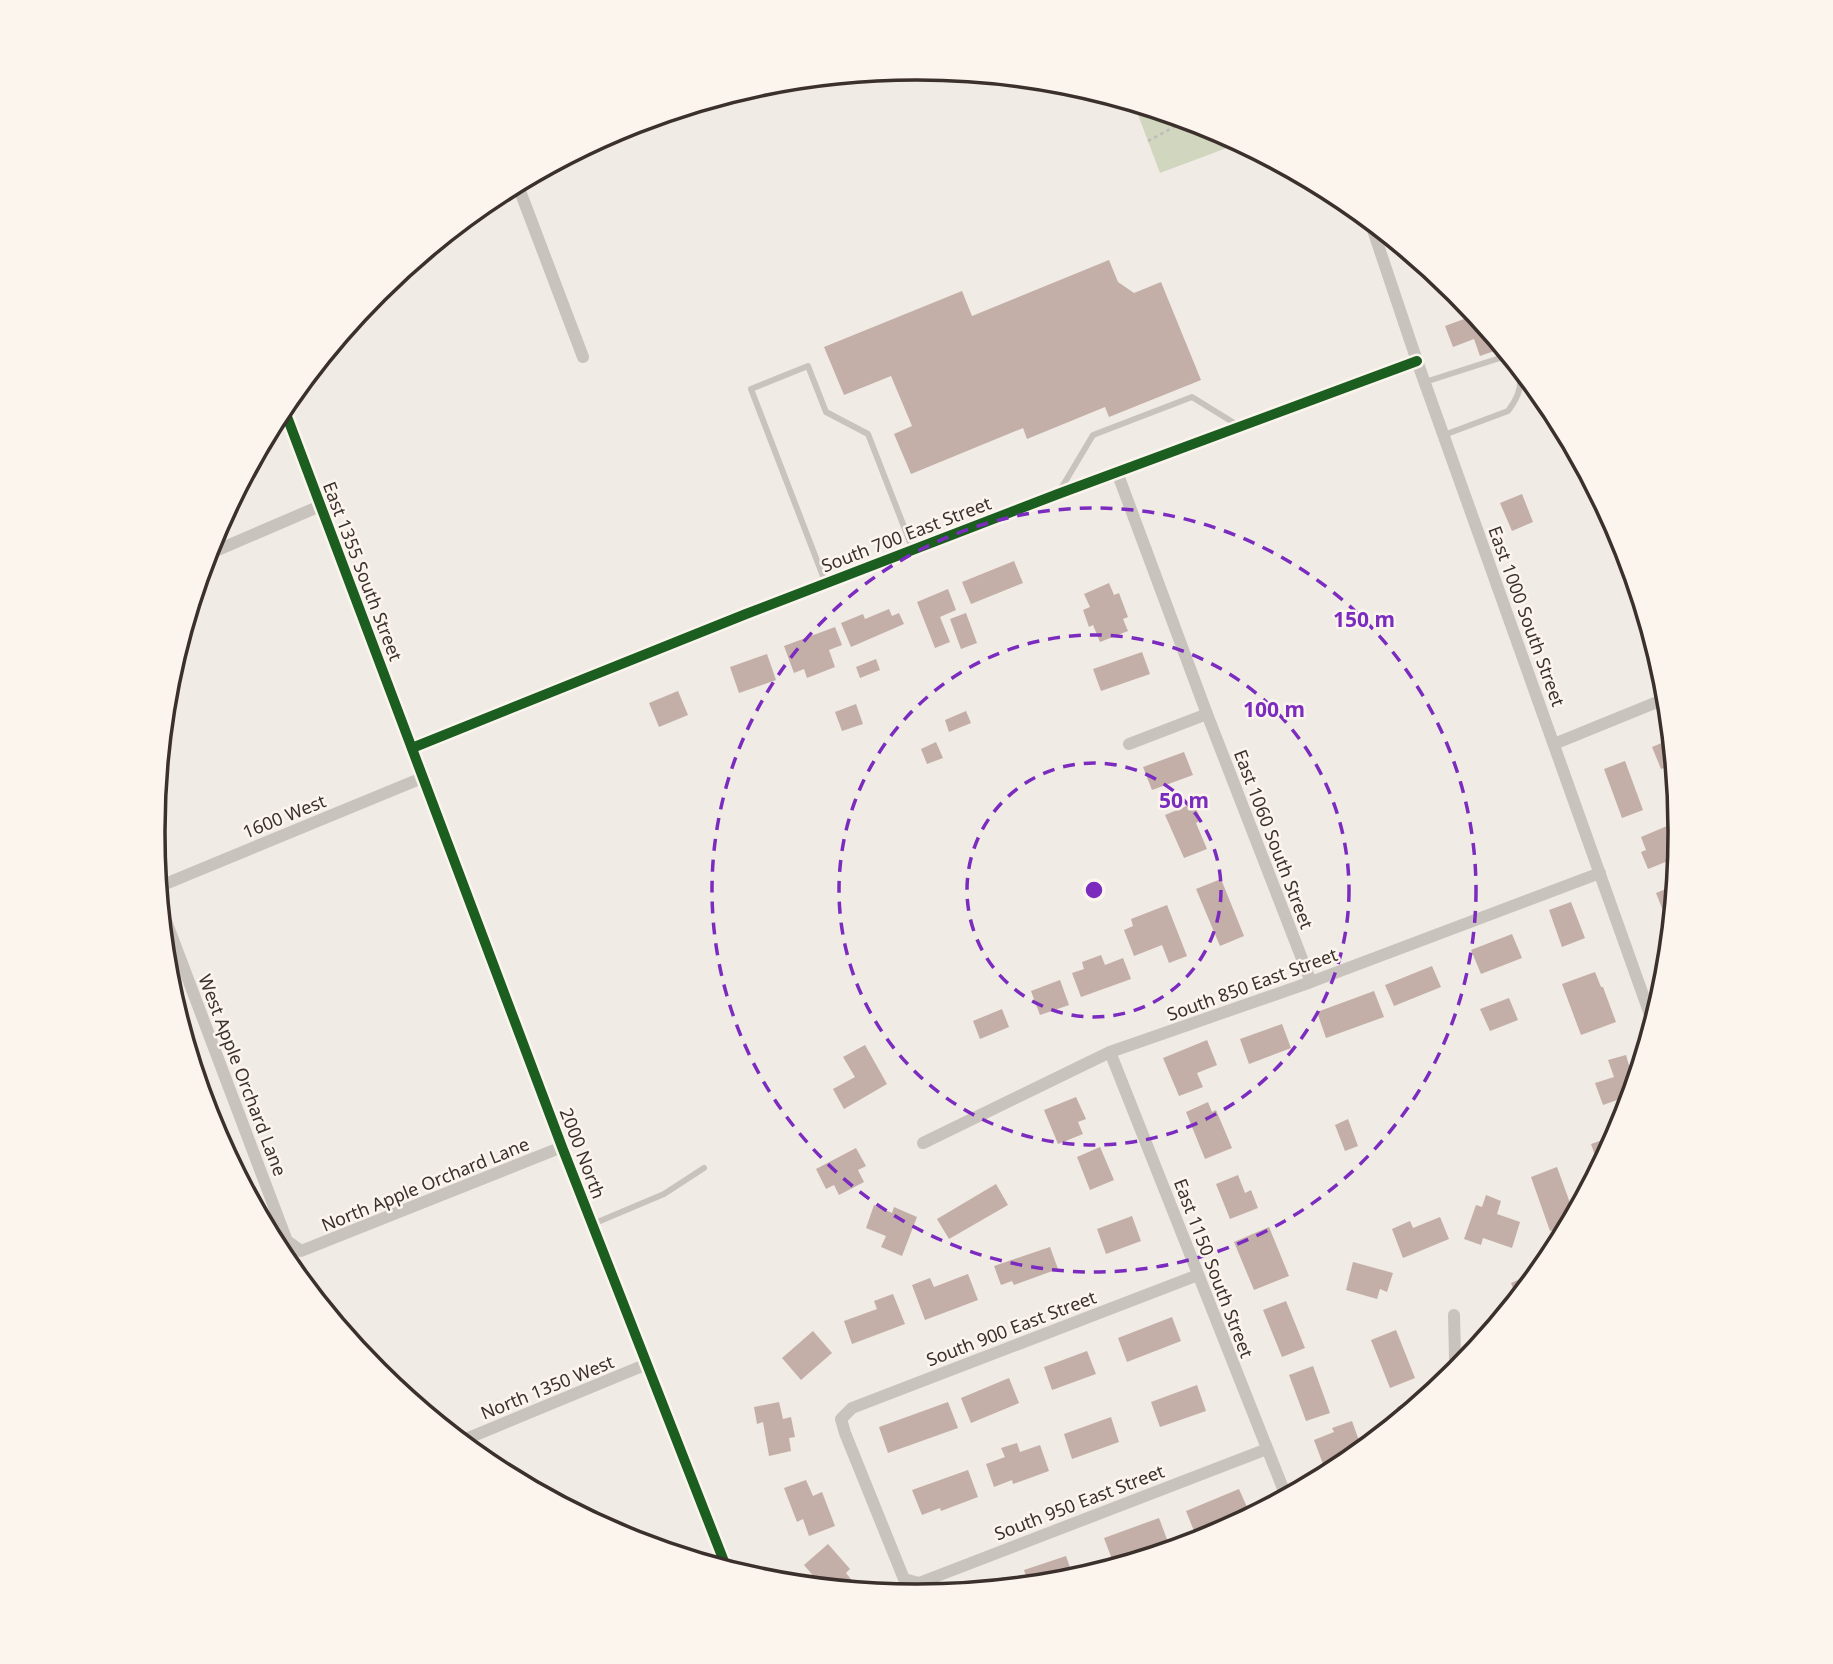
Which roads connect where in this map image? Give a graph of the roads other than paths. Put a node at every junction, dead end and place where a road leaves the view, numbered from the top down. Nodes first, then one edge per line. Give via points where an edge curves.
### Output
1 (521, 194) edge
2 (1375, 237) edge
3 (583, 357) dead end
4 (1499, 358) edge
5 (1417, 361) junction
6 (1425, 382) junction
7 (1520, 385) edge
8 (288, 420) edge
9 (1241, 427) junction
10 (1444, 435) junction
11 (1117, 472) junction
12 (1058, 494) junction
13 (320, 506) junction
14 (220, 549) edge
15 (914, 550) junction
16 (826, 584) junction
17 (1657, 702) edge
18 (1207, 714) junction
19 (1129, 744) dead end
20 (1554, 744) junction
21 (412, 748) junction
22 (422, 778) junction
23 (1600, 873) junction
24 (167, 883) edge
25 (172, 937) edge
26 (1311, 982) junction
27 (1647, 1006) edge
28 (1111, 1052) junction
29 (923, 1143) dead end
30 (562, 1147) junction
31 (704, 1168) dead end
32 (592, 1225) junction
33 (301, 1251) joint
34 (1198, 1275) junction
35 (1454, 1315) dead end
36 (1455, 1356) edge
37 (646, 1364) junction
38 (471, 1437) edge
39 (1267, 1449) junction
40 (1283, 1488) edge
41 (723, 1558) edge
42 (904, 1579) joint

1 - 3 street
2 - 5 street, East 1000 South Street
4 - 6 lane
5 - 6 street, East 1000 South Street
5 - 9 street, South 700 East Street
6 - 10 street, East 1000 South Street
7 - 10 lane via 1508,411
8 - 13 street, East 1355 South Street
9 - 11 street, South 700 East Street
9 - 12 lane via 1192,397 1093,435
10 - 20 street, East 1000 South Street
11 - 12 street, South 700 East Street
11 - 18 street, East 1060 South Street
12 - 15 street, South 700 East Street
13 - 14 street
13 - 21 street, East 1355 South Street
15 - 16 street, South 700 East Street
15 - 16 lane via 868,434 825,412 808,366 751,389
16 - 21 street, South 700 East Street
17 - 20 street
18 - 19 street
18 - 26 street, East 1060 South Street
20 - 23 street, East 1000 South Street
21 - 22 street, 2000 North
22 - 24 street, 1600 West
22 - 30 street, 2000 North
23 - 26 street, South 850 East Street
23 - 27 street, East 1000 South Street
25 - 33 street, West Apple Orchard Lane via 287,1241
26 - 28 street, South 850 East Street
28 - 29 street, South 850 East Street
28 - 34 street, East 1150 South Street
30 - 32 street, 2000 North
30 - 33 street, North Apple Orchard Lane
31 - 32 lane via 664,1194
32 - 37 street, 2000 North
34 - 39 street, East 1150 South Street
34 - 42 street, South 900 East Street via 852,1408 841,1419
35 - 36 street
37 - 38 street, North 1350 West
37 - 41 street, 2000 North
39 - 40 street, East 1150 South Street
39 - 42 street, South 950 East Street via 919,1583

